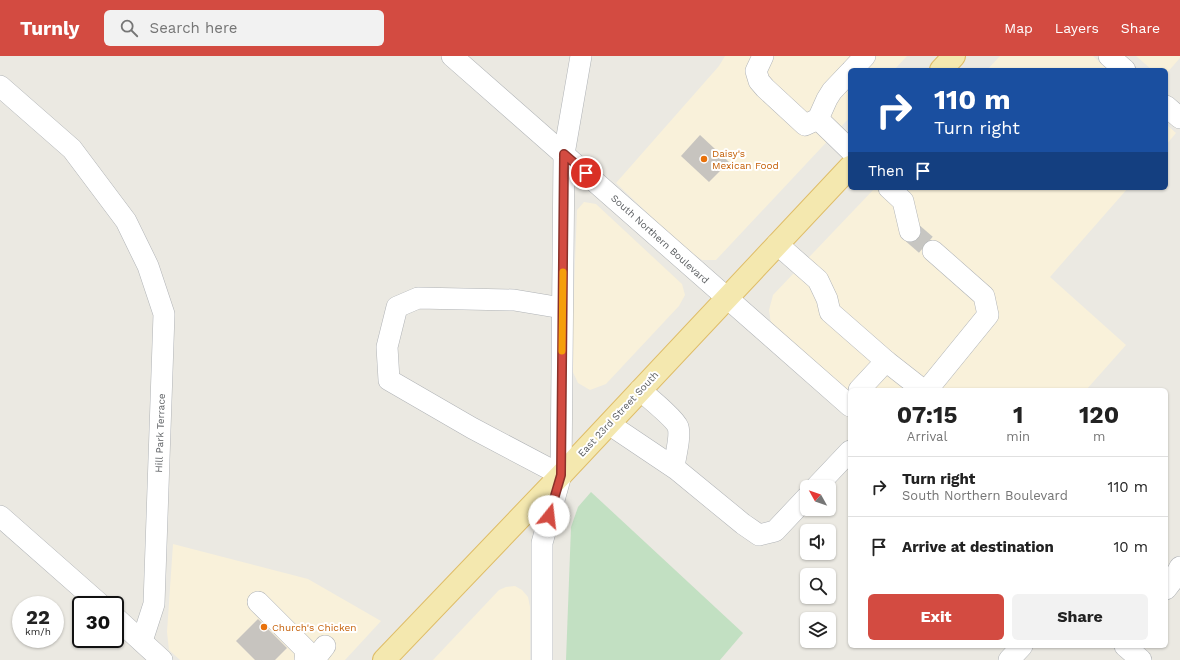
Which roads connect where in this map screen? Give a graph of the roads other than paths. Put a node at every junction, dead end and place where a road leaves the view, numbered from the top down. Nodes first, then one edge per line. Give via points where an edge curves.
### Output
1 (452, 56) edge
2 (581, 56) edge
3 (763, 56) edge
4 (865, 56) edge
5 (954, 56) edge
6 (1109, 56) edge
7 (854, 68) edge
8 (943, 68) edge
9 (1123, 68) edge
10 (848, 74) edge
11 (0, 86) edge
12 (1168, 108) edge
13 (1180, 118) edge
14 (818, 119) junction
15 (848, 148) edge
16 (564, 154) junction
17 (848, 169) edge
18 (891, 190) edge
19 (910, 231) tunnel mouth
20 (778, 244) junction
21 (933, 250) tunnel mouth
22 (727, 298) junction
23 (562, 308) junction
24 (886, 361) junction
25 (862, 388) edge
26 (917, 388) edge
27 (640, 390) junction
28 (848, 397) edge
29 (608, 424) junction
30 (848, 453) edge
31 (674, 467) junction
32 (561, 475) junction
33 (823, 480) edge
34 (800, 504) edge
35 (0, 516) edge
36 (1180, 568) edge
37 (1168, 586) edge
38 (91, 596) edge
39 (258, 602) dead end
40 (124, 625) edge
41 (142, 641) junction
42 (1020, 648) edge
43 (1127, 648) edge
44 (162, 660) edge
45 (305, 660) edge
46 (384, 660) edge
47 (542, 660) edge
48 (1009, 660) edge
49 (1141, 660) edge

1 - 16 street, South Northern Boulevard
2 - 16 street
3 - 14 street via 756,70 759,81 805,125
4 - 7 street
5 - 8 main road
6 - 9 street
10 - 14 street via 826,99
11 - 41 street, Hill Park Terrace via 72,149 126,221 148,266 164,314 154,604
12 - 13 street
14 - 15 street
16 - 22 street, South Northern Boulevard
16 - 23 street
17 - 20 main road, East 23rd Street South
18 - 19 street via 903,201
20 - 22 main road, East 23rd Street South
20 - 24 street via 818,280 830,312
21 - 26 street via 984,296 988,315
22 - 27 main road, East 23rd Street South
22 - 28 street, South Northern Boulevard
23 - 32 street
23 - 32 street via 514,300 418,298 397,306 387,347 389,380
24 - 25 street
24 - 26 street
27 - 29 main road, East 23rd Street South
27 - 31 street via 678,427
29 - 31 street
29 - 32 main road, East 23rd Street South
30 - 33 street
31 - 34 street via 758,535 775,531
32 - 46 main road, East 23rd Street South
32 - 47 street via 542,543
35 - 38 street
36 - 37 street
39 - 45 street via 306,650
40 - 41 street
41 - 44 street
42 - 48 street
43 - 49 street

